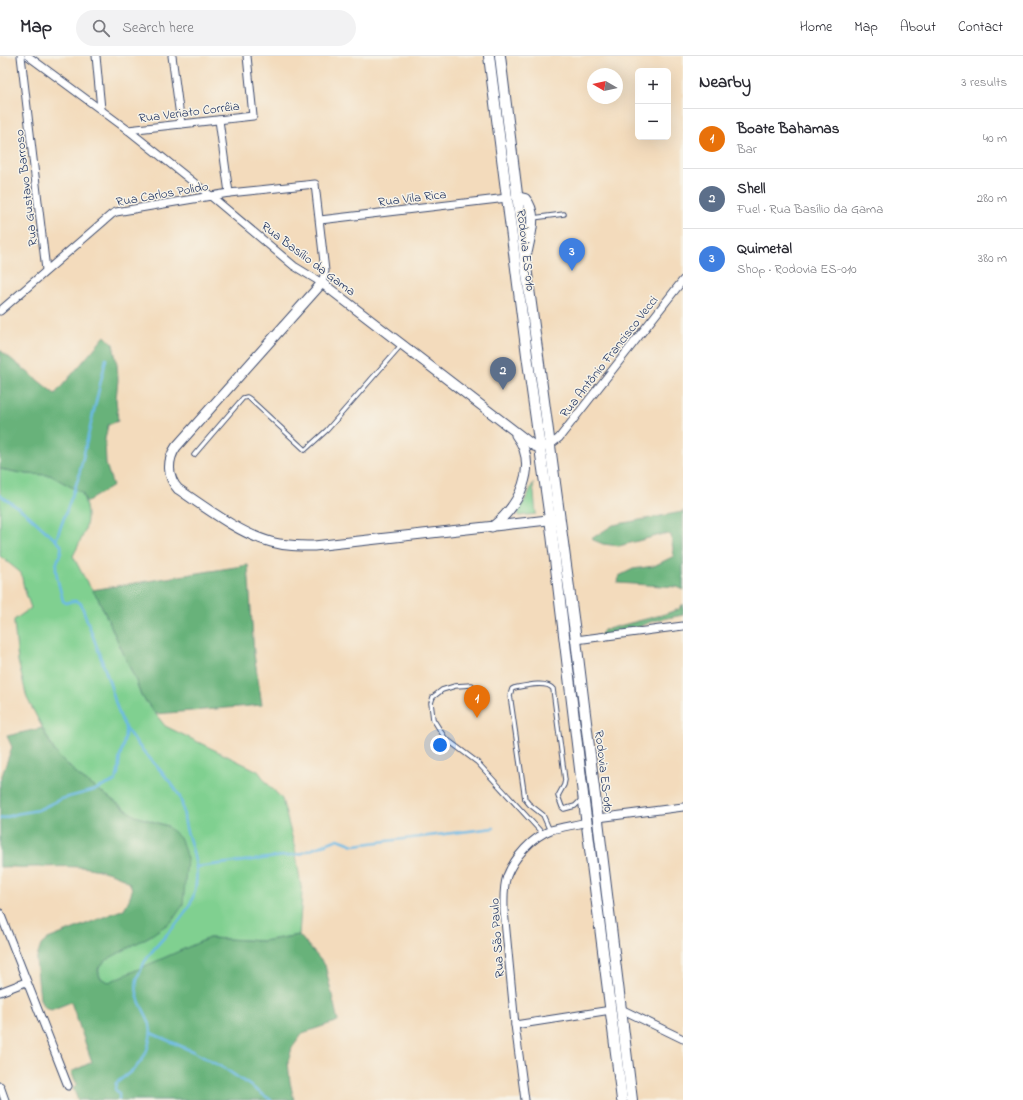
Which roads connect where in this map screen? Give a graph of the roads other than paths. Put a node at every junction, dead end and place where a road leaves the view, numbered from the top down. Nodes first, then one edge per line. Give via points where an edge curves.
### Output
1 (21, 56) edge
2 (28, 56) edge
3 (96, 56) edge
4 (172, 56) edge
5 (247, 56) edge
6 (489, 56) edge
7 (500, 56) edge
8 (101, 109) junction
9 (219, 120) junction
10 (181, 124) junction
11 (128, 130) junction
12 (229, 194) junction
13 (212, 197) junction
14 (512, 197) junction
15 (564, 214) dead end
16 (532, 218) junction
17 (320, 220) junction
18 (525, 259) junction
19 (46, 270) junction
20 (683, 280) edge
21 (322, 283) junction
22 (0, 311) edge
23 (402, 344) junction
24 (512, 429) junction
25 (550, 445) junction
26 (539, 447) junction
27 (194, 455) dead end
28 (555, 519) junction
29 (492, 527) junction
30 (683, 626) edge
31 (576, 640) junction
32 (472, 685) dead end
33 (583, 794) junction
34 (683, 807) edge
35 (598, 818) junction
36 (587, 822) junction
37 (550, 830) junction
38 (543, 834) junction
39 (0, 914) edge
40 (26, 982) junction
41 (0, 992) edge
42 (616, 1009) junction
43 (515, 1025) junction
44 (683, 1039) edge
45 (0, 1086) edge
46 (68, 1086) dead end
47 (6, 1100) edge
48 (525, 1100) edge
49 (622, 1100) edge
50 (632, 1100) edge

1 - 19 street, Rua Gustavo Barroso
2 - 8 street, Rua Basílio da Gama
3 - 8 street
4 - 10 street
5 - 9 street, Rua Veriato Corrêia via 253,116
6 - 14 main road, Rodovia ES-010
7 - 14 main road, Rodovia ES-010
8 - 11 street, Rua Basílio da Gama
9 - 10 street, Rua Veriato Corrêia
9 - 12 street
10 - 11 street, Rua Veriato Corrêia
11 - 13 street, Rua Basílio da Gama
12 - 13 street, Rua Carlos Polido
12 - 17 street, Rua Carlos Polido via 315,184
13 - 19 street, Rua Carlos Polido via 116,212 108,216
13 - 21 street, Rua Basílio da Gama via 294,266
14 - 16 main road via 522,197 527,201
14 - 17 street, Rua Vila Rica
14 - 18 main road, Rodovia ES-010
14 - 26 main road, Rodovia ES-010
15 - 16 lane
16 - 18 main road
17 - 21 street via 325,265
18 - 25 main road, Rodovia ES-010
19 - 22 street, Rua Carlos Polido
20 - 25 street, Rua Antônio Francisco Vecci
21 - 23 street, Rua Basílio da Gama
21 - 29 street via 172,452 169,466 174,484 243,531 258,538 283,544 314,546
23 - 24 street, Rua Basílio da Gama
23 - 27 lane via 327,430 305,450 250,399 243,398
24 - 26 street, Rua Basílio da Gama
24 - 29 street via 524,450 525,481 514,504
25 - 26 street
25 - 28 main road, Rodovia ES-010
26 - 28 main road, Rodovia ES-010
28 - 29 street
28 - 31 main road, Rodovia ES-010
28 - 33 main road, Rodovia ES-010
30 - 31 street
31 - 35 main road, Rodovia ES-010
32 - 38 lane via 442,690 433,697 431,703 434,719 445,738 477,762
33 - 36 main road, Rodovia ES-010
33 - 37 lane via 575,806 567,809 562,807 558,796 565,780 553,689 549,684 512,689 510,695 525,799 543,815
34 - 35 street
35 - 42 main road, Rodovia ES-010
36 - 37 street, Rua São Paulo
36 - 42 main road, Rodovia ES-010
37 - 38 street, Rua São Paulo
38 - 43 street, Rua São Paulo via 527,846 513,865 504,892
39 - 40 street
40 - 41 street
40 - 46 street
42 - 43 street
42 - 44 street
42 - 49 main road, Rodovia ES-010
42 - 50 main road, Rodovia ES-010
43 - 48 street, Rua São Paulo
45 - 47 street

